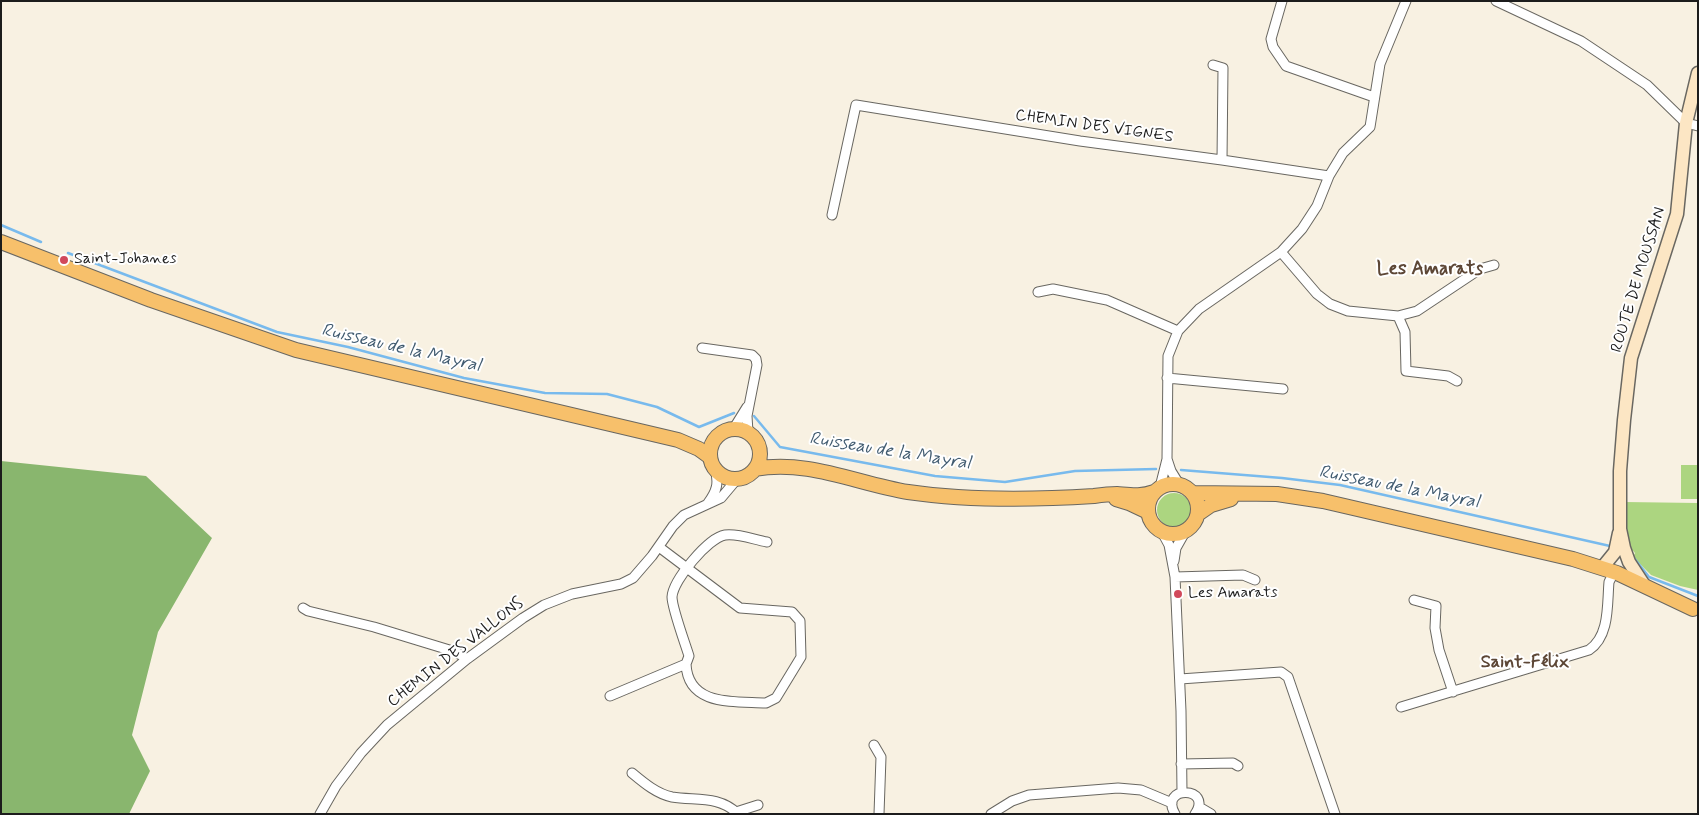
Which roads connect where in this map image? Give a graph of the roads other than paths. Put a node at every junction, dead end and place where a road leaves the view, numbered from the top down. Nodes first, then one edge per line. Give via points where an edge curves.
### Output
1 (1282, 1) edge
2 (1406, 1) edge
3 (1496, 1) edge
4 (1214, 65) dead end
5 (1698, 73) edge
6 (1374, 97) junction
7 (1692, 125) edge
8 (1222, 160) junction
9 (1329, 176) junction
10 (832, 215) dead end
11 (1, 242) edge
12 (1281, 252) junction
13 (1494, 265) dead end
14 (1038, 292) dead end
15 (1398, 316) junction
16 (1178, 331) junction
17 (702, 348) dead end
18 (1167, 378) junction
19 (1457, 381) dead end
20 (1283, 389) dead end
21 (749, 404) junction
22 (734, 428) junction
23 (748, 432) junction
24 (718, 435) junction
25 (678, 440) junction
26 (759, 445) junction
27 (1167, 459) junction
28 (713, 463) junction
29 (792, 466) junction
30 (756, 469) junction
31 (737, 479) junction
32 (1179, 484) junction
33 (1157, 490) junction
34 (1194, 493) junction
35 (1248, 495) junction
36 (1093, 496) junction
37 (708, 503) junction
38 (1148, 512) junction
39 (1198, 514) junction
40 (1620, 529) junction
41 (1162, 532) junction
42 (1184, 532) junction
43 (767, 542) dead end
44 (658, 547) junction
45 (1173, 563) junction
46 (687, 567) junction
47 (1607, 572) junction
48 (1175, 577) junction
49 (1255, 580) dead end
50 (1644, 585) junction
51 (1414, 600) dead end
52 (303, 608) dead end
53 (1695, 610) edge
54 (467, 660) junction
55 (686, 664) junction
56 (1180, 678) junction
57 (1453, 692) junction
58 (610, 696) dead end
59 (1401, 707) dead end
60 (874, 745) dead end
61 (1181, 764) junction
62 (1238, 766) dead end
63 (632, 773) dead end
64 (1182, 792) junction
65 (1172, 803) junction
66 (758, 805) dead end
67 (1197, 810) edge
68 (737, 813) edge
69 (320, 814) edge
70 (879, 814) edge
71 (991, 814) edge
72 (1175, 814) edge
73 (1211, 814) edge
74 (1334, 814) edge

1 - 6 street via 1271,39 1286,66
2 - 6 street via 1380,64
3 - 7 street via 1581,41 1647,85
4 - 8 street via 1223,68
5 - 7 street, ROUTE DE MOUSSAN
6 - 9 street via 1370,127 1343,153
7 - 40 street, ROUTE DE MOUSSAN via 1677,214 1632,358 1620,468
8 - 9 street, CHEMIN DES VIGNES
8 - 10 street, CHEMIN DES VIGNES via 856,105
9 - 12 street via 1317,206
11 - 25 main road via 159,303 296,350
12 - 15 street via 1317,294 1330,304 1348,311
12 - 16 street via 1199,309
13 - 15 street via 1480,269 1417,311
14 - 16 street via 1053,289 1108,300
15 - 19 street via 1405,332 1406,371 1448,376
16 - 18 street via 1168,356
17 - 21 street via 752,355 757,365
18 - 20 street
18 - 27 street
21 - 22 street
21 - 23 street
22 - 23 main road
22 - 24 main road
23 - 26 main road
24 - 25 main road
24 - 28 main road via 710,449
25 - 28 main road via 699,449
26 - 29 main road via 769,455
26 - 30 main road via 761,454
27 - 32 street
27 - 33 street
28 - 31 main road via 725,477
28 - 37 street via 718,480
29 - 30 main road
29 - 36 main road via 907,492 962,498
30 - 31 main road
31 - 37 street, CHEMIN DES VALLONS via 721,498
32 - 33 main road via 1170,483
32 - 34 main road
33 - 36 main road via 1141,496
33 - 38 main road via 1149,501
34 - 35 main road
34 - 39 main road
35 - 39 main road via 1211,505
35 - 47 main road via 1277,494 1323,501 1524,548
36 - 38 main road via 1113,498
37 - 44 street, CHEMIN DES VALLONS via 684,515
38 - 41 main road
39 - 42 main road
40 - 47 street
40 - 50 street via 1628,562
41 - 42 main road
41 - 45 street
42 - 45 street
43 - 46 street via 724,535 713,541
44 - 46 street
44 - 54 street, CHEMIN DES VALLONS via 633,578 544,605
45 - 48 street
46 - 55 street via 672,598 688,656
46 - 55 street via 740,608 795,614 800,621 802,649 801,657 776,698 766,704 704,696 686,673
47 - 50 main road
47 - 53 main road
47 - 57 street via 1609,582 1602,636 1597,645
48 - 49 street via 1243,574
48 - 56 street
50 - 53 main road
51 - 57 street via 1436,606 1439,650
52 - 54 street via 456,652
54 - 69 street, CHEMIN DES VALLONS via 387,725 351,766
55 - 58 street
56 - 61 street
56 - 74 street via 1281,672 1288,676
57 - 59 street
60 - 70 street via 881,757
61 - 62 street via 1233,763
61 - 64 street
63 - 68 street via 654,790 671,797 714,800
64 - 65 street
64 - 67 street via 1194,795 1199,802
65 - 71 street via 1141,790 1118,788 1029,795
65 - 72 street
66 - 68 street
67 - 73 street

